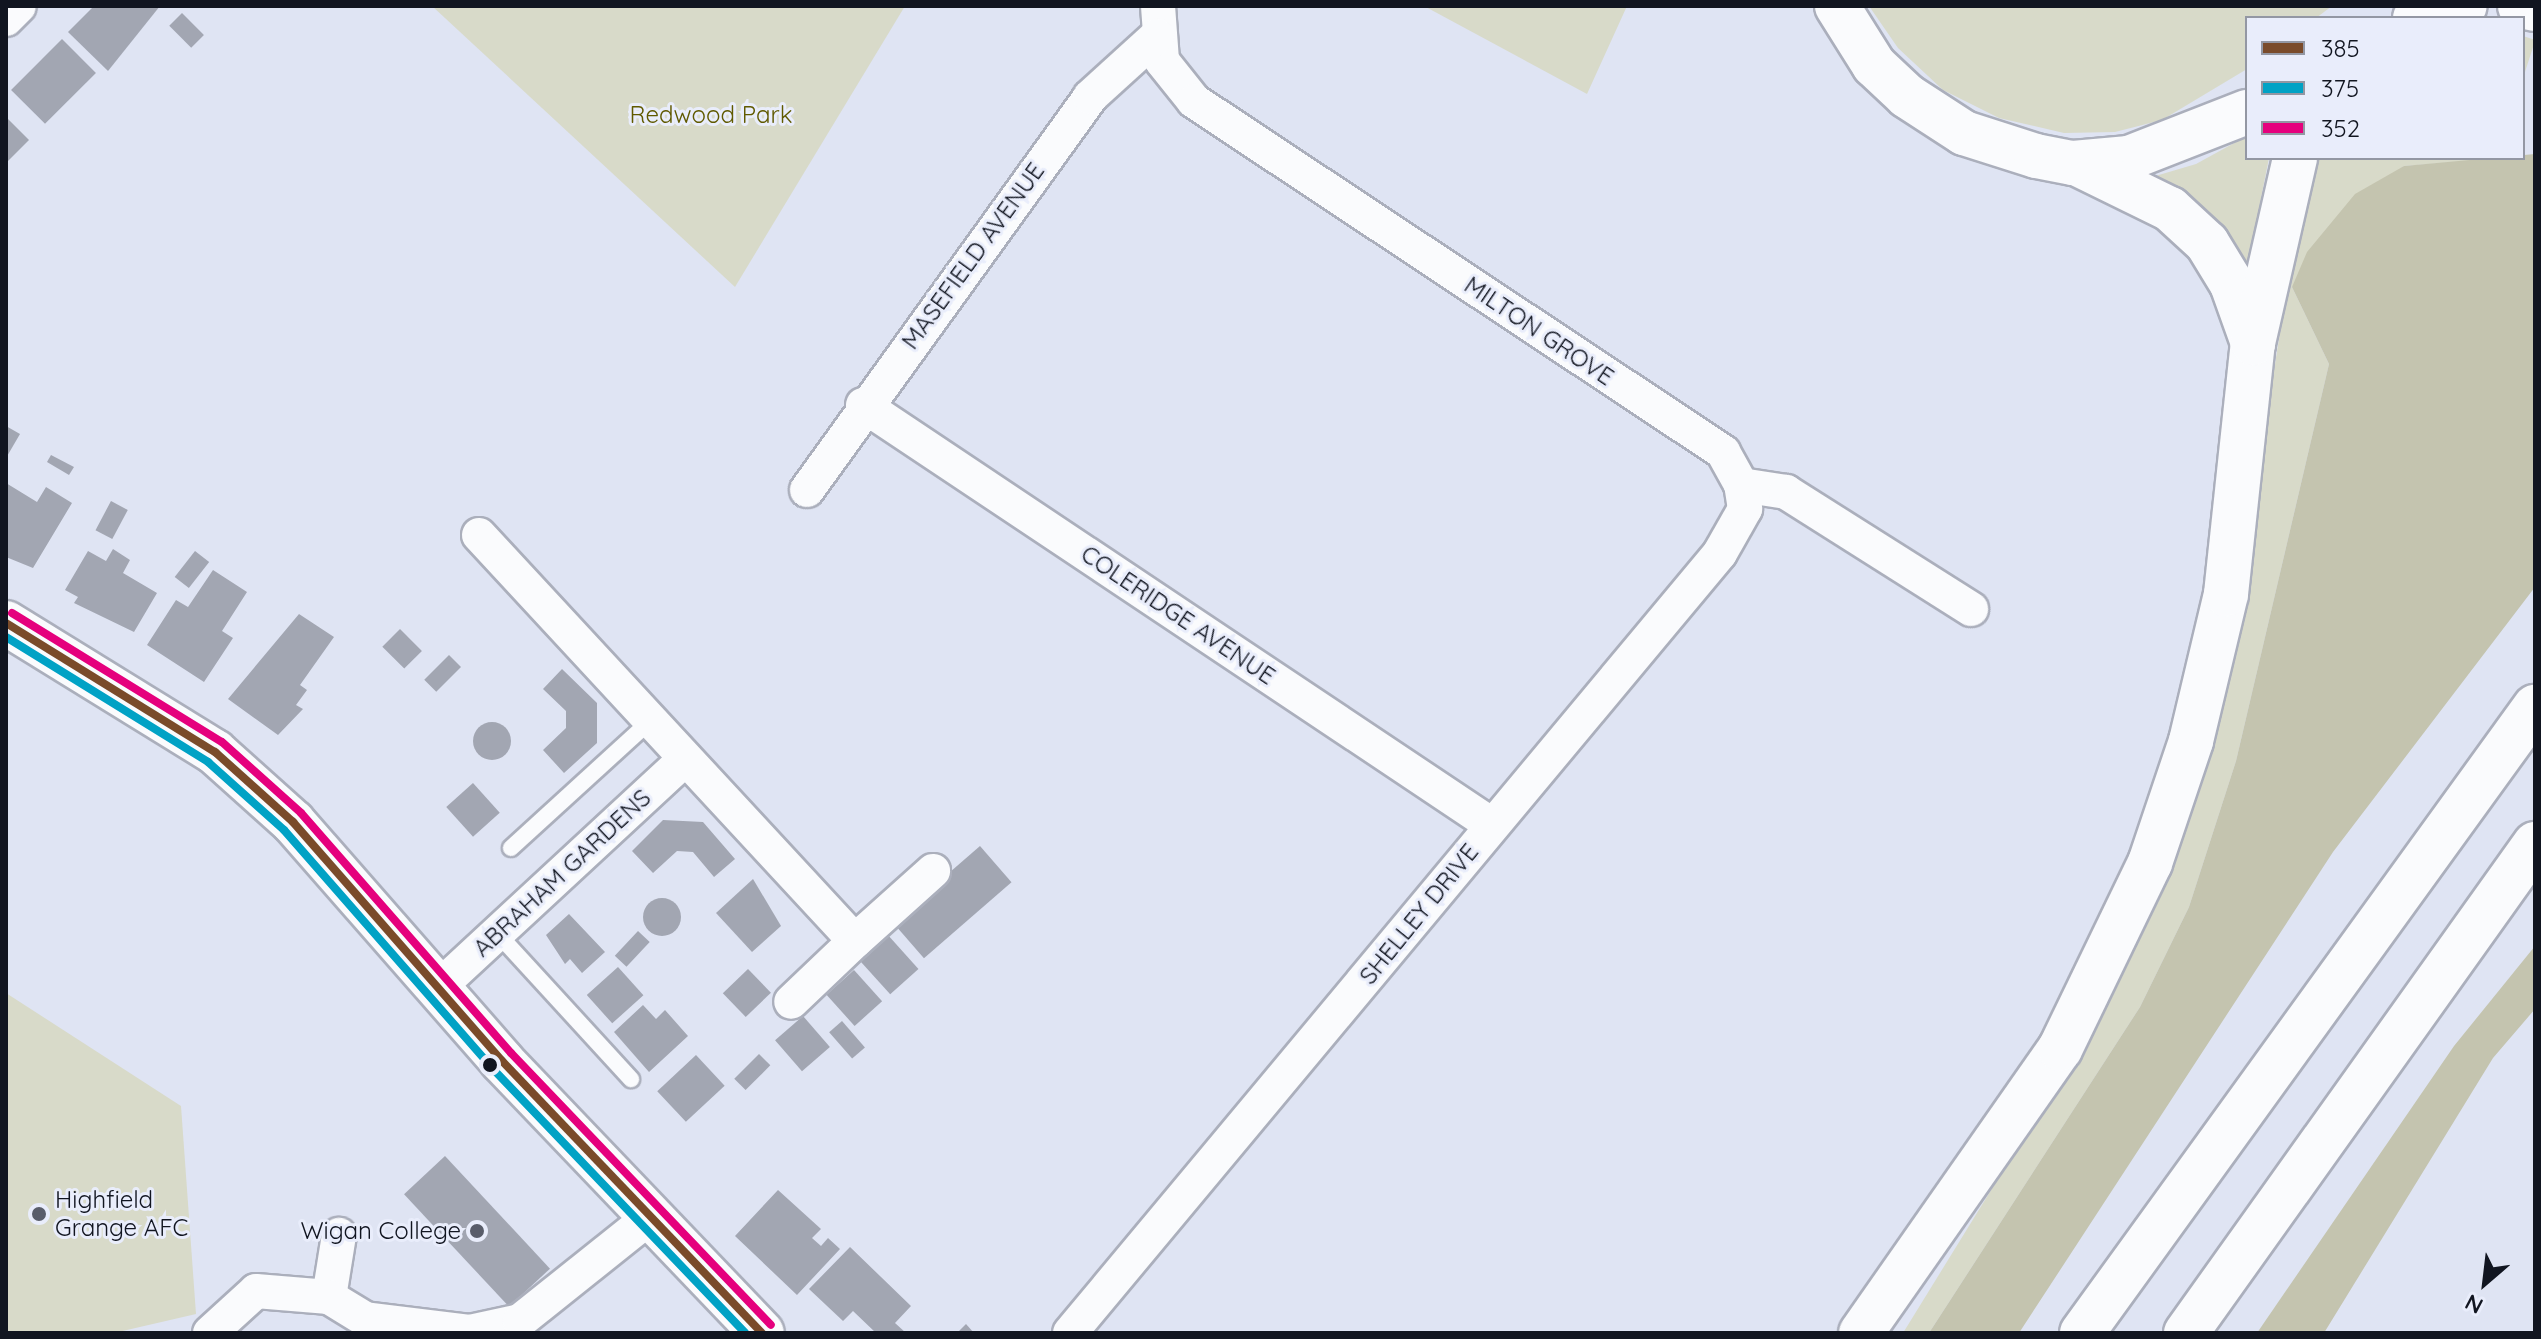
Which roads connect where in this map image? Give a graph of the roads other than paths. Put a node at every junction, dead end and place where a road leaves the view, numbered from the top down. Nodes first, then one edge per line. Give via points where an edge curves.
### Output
1 (19, 6) edge
2 (1837, 6) edge
3 (2465, 6) edge
4 (2520, 6) edge
5 (2535, 9) edge
6 (2423, 16) edge
7 (6, 19) edge
8 (1157, 21) edge
9 (2245, 113) edge
10 (2295, 160) edge
11 (2073, 163) junction
12 (2253, 343) junction
13 (863, 405) junction
14 (1741, 485) junction
15 (807, 490) dead end
16 (479, 535) dead end
17 (1971, 609) dead end
18 (6, 623) edge
19 (2535, 707) edge
20 (650, 721) junction
21 (685, 759) junction
22 (1492, 825) junction
23 (2535, 844) edge
24 (511, 848) dead end
25 (933, 871) dead end
26 (498, 934) junction
27 (855, 941) junction
28 (439, 987) junction
29 (791, 1002) dead end
30 (631, 1079) dead end
31 (648, 1219) junction
32 (339, 1235) dead end
33 (329, 1297) junction
34 (1081, 1329) edge
35 (210, 1333) edge
36 (762, 1333) edge
37 (1861, 1333) edge
38 (2082, 1333) edge
39 (2186, 1333) edge

1 - 7 street
2 - 11 highway via 1874,65 1932,115 2000,146
3 - 6 highway
4 - 5 highway
8 - 13 street, MASEFIELD AVENUE via 1090,97
8 - 14 street, MILTON GROVE via 1170,79 1194,101 1723,452
9 - 11 highway via 2164,149
10 - 12 highway
11 - 12 highway via 2170,209 2207,243 2232,284
12 - 37 highway via 2226,594 2191,741 2150,863 2060,1049
13 - 15 street, MASEFIELD AVENUE
13 - 22 street, COLERIDGE AVENUE
14 - 17 street via 1786,492
14 - 22 street, SHELLEY DRIVE via 1745,509 1736,532
16 - 20 street
18 - 28 highway via 215,752 293,822
19 - 38 highway
20 - 21 street
20 - 24 lane
21 - 26 street, ABRAHAM GARDENS
21 - 27 street
22 - 34 street, SHELLEY DRIVE
23 - 39 highway
25 - 27 street
26 - 28 street, ABRAHAM GARDENS
26 - 30 lane
27 - 29 street
28 - 31 highway
31 - 33 street via 520,1321 469,1332 365,1319
31 - 36 highway
32 - 33 street
33 - 35 street via 256,1291

